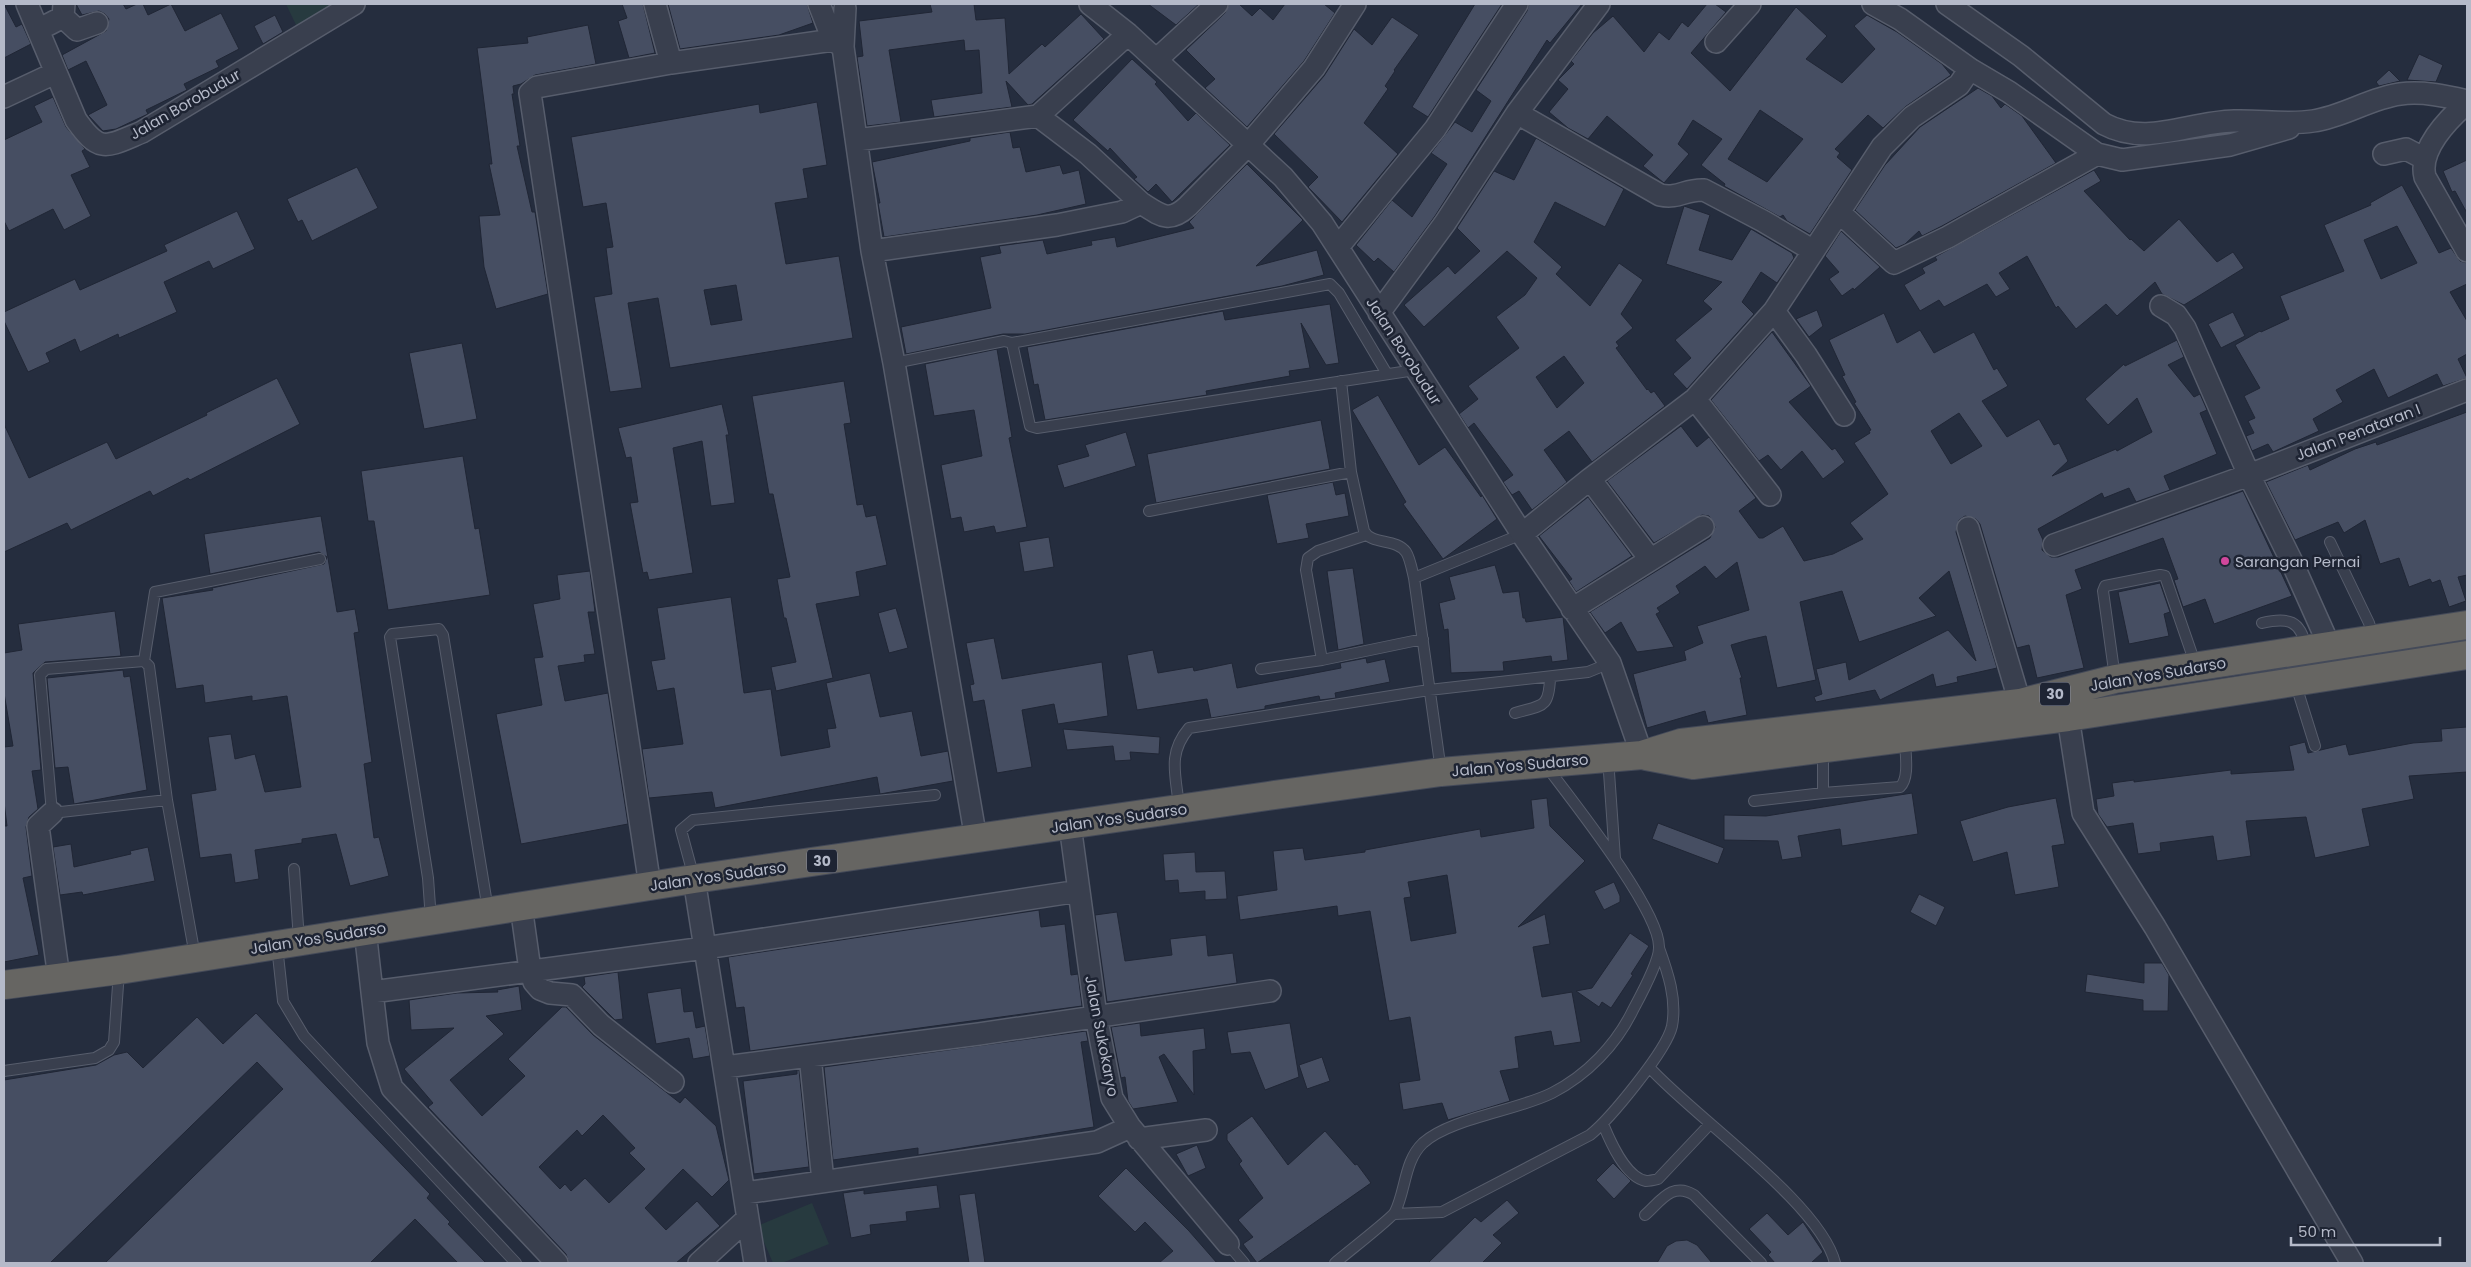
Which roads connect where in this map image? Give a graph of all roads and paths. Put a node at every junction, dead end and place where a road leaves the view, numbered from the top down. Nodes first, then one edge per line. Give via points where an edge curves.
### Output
1 (27, 4) edge
2 (354, 4) edge
3 (655, 4) edge
4 (819, 4) edge
5 (1090, 4) edge
6 (1217, 4) edge
7 (1355, 4) edge
8 (1517, 4) edge
9 (1598, 4) edge
10 (1750, 4) edge
11 (1874, 4) edge
12 (1947, 4) edge
13 (845, 8) dead end
14 (63, 10) edge
15 (97, 23) dead end
16 (38, 30) junction
17 (1128, 34) junction
18 (1716, 42) dead end
19 (838, 44) junction
20 (1156, 60) junction
21 (671, 63) junction
22 (1970, 70) junction
23 (55, 73) junction
24 (4, 97) edge
25 (2455, 99) edge
26 (1517, 113) junction
27 (1038, 116) junction
28 (2314, 121) junction
29 (857, 140) junction
30 (1249, 144) junction
31 (2097, 154) junction
32 (2384, 154) dead end
33 (2425, 159) junction
34 (1141, 203) junction
35 (1840, 212) junction
36 (1338, 247) junction
37 (1812, 250) junction
38 (872, 251) junction
39 (2467, 251) edge
40 (2161, 306) dead end
41 (1774, 311) junction
42 (1379, 313) junction
43 (1012, 343) junction
44 (894, 363) junction
45 (1415, 370) junction
46 (1387, 374) junction
47 (1341, 381) junction
48 (2467, 390) edge
49 (1696, 399) junction
50 (1844, 415) dead end
51 (1351, 472) junction
52 (2248, 474) junction
53 (1590, 479) junction
54 (1770, 495) dead end
55 (1149, 511) dead end
56 (1703, 526) dead end
57 (1968, 528) dead end
58 (1522, 534) junction
59 (1366, 535) junction
60 (2330, 542) dead end
61 (2054, 545) dead end
62 (320, 558) dead end
63 (1650, 559) junction
64 (1414, 578) junction
65 (1572, 609) junction
66 (2262, 623) dead end
67 (2467, 625) edge
68 (1423, 639) junction
69 (2374, 639) junction
70 (2317, 647) junction
71 (2467, 655) edge
72 (1322, 660) junction
73 (144, 662) junction
74 (1610, 663) junction
75 (2196, 667) junction
76 (1261, 669) dead end
77 (1550, 678) junction
78 (2115, 679) junction
79 (2295, 681) junction
80 (1429, 690) junction
81 (2020, 702) junction
82 (2121, 709) junction
83 (1515, 713) dead end
84 (2068, 717) junction
85 (1905, 738) junction
86 (2315, 746) dead end
87 (1824, 748) junction
88 (1642, 755) junction
89 (1608, 757) junction
90 (1543, 762) junction
91 (1441, 772) junction
92 (1823, 793) junction
93 (935, 795) dead end
94 (167, 800) junction
95 (1754, 801) dead end
96 (1179, 810) junction
97 (52, 813) junction
98 (1070, 825) junction
99 (976, 838) junction
100 (1615, 859) junction
101 (294, 869) dead end
102 (694, 879) junction
103 (650, 886) junction
104 (1078, 891) junction
105 (521, 906) junction
106 (488, 911) junction
107 (431, 920) junction
108 (365, 930) junction
109 (288, 943) junction
110 (705, 948) junction
111 (1659, 948) junction
112 (196, 957) junction
113 (119, 970) junction
114 (530, 970) junction
115 (59, 978) junction
116 (4, 985) edge
117 (1270, 991) dead end
118 (372, 992) junction
119 (1096, 1016) junction
120 (810, 1056) junction
121 (724, 1067) junction
122 (1649, 1067) junction
123 (4, 1071) edge
124 (673, 1082) dead end
125 (1604, 1124) junction
126 (1710, 1124) junction
127 (1206, 1130) dead end
128 (1135, 1133) junction
129 (823, 1182) junction
130 (745, 1193) junction
131 (1394, 1214) junction
132 (1645, 1216) dead end
133 (747, 1219) junction
134 (1228, 1244) joint
135 (516, 1263) edge
136 (557, 1263) edge
137 (699, 1263) edge
138 (755, 1263) edge
139 (1244, 1263) edge
140 (1335, 1263) edge
141 (1761, 1263) edge
142 (1835, 1263) edge
143 (2352, 1263) edge

1 - 16 street, Jalan Borobudur
2 - 23 street, Jalan Borobudur via 142,132 111,145 97,143 88,136 76,120
3 - 21 street
4 - 19 street
5 - 17 street, Jalan Borobudur
6 - 20 street
7 - 30 street via 1314,68
8 - 36 street via 1435,129
9 - 26 street
10 - 18 street
11 - 22 street
12 - 28 street via 2021,56 2104,124 2120,132 2145,135 2233,121
13 - 19 street
14 - 15 street via 78,30
14 - 16 street
16 - 23 street, Jalan Borobudur
17 - 20 street, Jalan Borobudur
17 - 27 street
19 - 21 street
19 - 29 street
20 - 30 street, Jalan Borobudur
21 - 103 street via 537,87 530,93
22 - 31 street via 2009,92
22 - 35 street via 1959,85 1912,117 1882,147
23 - 24 street
25 - 28 street via 2399,94
25 - 33 street
26 - 37 street via 1660,195 1673,198 1704,190
26 - 42 street via 1445,223
27 - 29 street
27 - 34 street via 1088,154
28 - 31 street via 2230,145 2122,160
29 - 38 street
30 - 34 street via 1178,215 1163,216
30 - 36 street, Jalan Borobudur via 1283,177
31 - 35 street via 1948,237 1894,263
32 - 33 street via 2406,150
33 - 39 street via 2425,177
34 - 38 street via 1122,212 1057,225
35 - 37 street
36 - 42 street, Jalan Borobudur
37 - 41 street
38 - 44 street
40 - 52 street via 2176,315 2185,328
41 - 49 street
41 - 50 street
42 - 45 street, Jalan Borobudur
43 - 44 lane via 1004,340
43 - 46 lane via 1330,284 1339,292
43 - 47 lane via 1030,426 1037,428
44 - 99 street
45 - 46 lane
45 - 58 street, Jalan Borobudur
46 - 47 lane
47 - 51 lane
48 - 52 street, Jalan Penataran I
49 - 53 street
49 - 54 street
51 - 55 lane
51 - 59 lane
52 - 61 street, Jalan Penataran I
52 - 70 street via 2291,560
53 - 58 street
53 - 63 street
56 - 63 street
57 - 81 street
58 - 64 lane
58 - 65 street, Jalan Borobudur
59 - 64 lane via 1397,544 1406,552
59 - 72 lane via 1318,551 1308,558 1306,570
60 - 69 lane
62 - 73 lane via 154,592
63 - 65 street
64 - 68 lane
65 - 74 street, Jalan Borobudur
66 - 70 lane via 2285,620 2296,624
67 - 69 highway, Jalan Yos Sudarso / 30
68 - 72 lane
68 - 80 lane
69 - 70 highway, Jalan Yos Sudarso / 30
70 - 75 highway, Jalan Yos Sudarso / 30
71 - 79 highway, Jalan Yos Sudarso / 30
72 - 76 lane
73 - 94 lane via 149,666
73 - 97 lane via 46,669 40,675
74 - 77 lane via 1588,672
74 - 88 street, Jalan Borobudur
75 - 78 highway, Jalan Yos Sudarso / 30
75 - 78 lane via 2165,576 2160,575 2105,586 2103,591
77 - 80 lane
77 - 83 lane via 1548,699 1544,704
78 - 81 highway, Jalan Yos Sudarso / 30
78 - 82 highway
79 - 82 highway, Jalan Yos Sudarso / 30
79 - 86 lane
80 - 91 lane
80 - 96 lane via 1190,728 1179,740 1175,754
81 - 88 highway, Jalan Yos Sudarso / 30 via 1680,743
82 - 84 highway, Jalan Yos Sudarso / 30
84 - 85 highway, Jalan Yos Sudarso / 30
84 - 143 street via 2084,813
85 - 87 highway, Jalan Yos Sudarso / 30
85 - 92 lane via 1905,773 1900,787
87 - 88 highway, Jalan Yos Sudarso / 30 via 1693,765
87 - 92 lane
88 - 89 highway, Jalan Yos Sudarso / 30
89 - 90 highway, Jalan Yos Sudarso / 30
89 - 100 lane
90 - 91 highway, Jalan Yos Sudarso / 30
90 - 100 lane
91 - 96 highway, Jalan Yos Sudarso / 30
92 - 95 lane
93 - 102 lane via 693,820 681,830
94 - 97 lane
94 - 112 lane
96 - 98 highway, Jalan Yos Sudarso / 30
97 - 115 street via 38,826
98 - 99 highway, Jalan Yos Sudarso / 30
98 - 104 street, Jalan Sukokaryo
99 - 102 highway, Jalan Yos Sudarso / 30
100 - 111 lane via 1653,922
101 - 109 lane
102 - 103 highway, Jalan Yos Sudarso / 30
102 - 110 street
103 - 105 highway, Jalan Yos Sudarso / 30
104 - 110 street
104 - 119 street, Jalan Sukokaryo
105 - 106 highway, Jalan Yos Sudarso / 30
105 - 114 street
106 - 107 highway, Jalan Yos Sudarso / 30
106 - 107 lane via 443,635 439,629 392,634 390,638 428,878
107 - 108 highway, Jalan Yos Sudarso / 30
108 - 109 highway, Jalan Yos Sudarso / 30
108 - 118 street
109 - 112 highway, Jalan Yos Sudarso / 30
109 - 135 lane via 283,1001 304,1036
110 - 114 street
110 - 121 street
111 - 122 lane via 1670,980 1672,1028
111 - 131 lane via 1630,1017 1610,1046 1588,1068 1553,1092 1436,1134 1422,1144 1412,1157
112 - 113 highway, Jalan Yos Sudarso / 30
113 - 115 highway, Jalan Yos Sudarso / 30
113 - 123 lane via 114,1042 109,1050 95,1058
114 - 118 street
114 - 124 street via 540,989 572,995 600,1024
115 - 116 highway, Jalan Yos Sudarso / 30
117 - 119 street
118 - 136 street via 378,1043 392,1088
119 - 120 street
119 - 128 street, Jalan Sukokaryo via 1112,1098
120 - 121 street
120 - 129 street
121 - 130 street
122 - 125 lane
122 - 126 lane
125 - 126 lane via 1612,1147 1635,1176 1646,1181 1658,1179
125 - 131 lane via 1590,1135 1442,1212
126 - 142 lane via 1789,1196 1820,1232 1832,1250
127 - 128 street
128 - 129 street via 1098,1142
128 - 134 street, Jalan Sukokaryo
129 - 130 street
130 - 133 street
131 - 140 lane
132 - 141 lane via 1671,1192 1680,1188 1687,1190
133 - 137 street
133 - 138 street
134 - 139 lane, Jalan Sukokaryo

